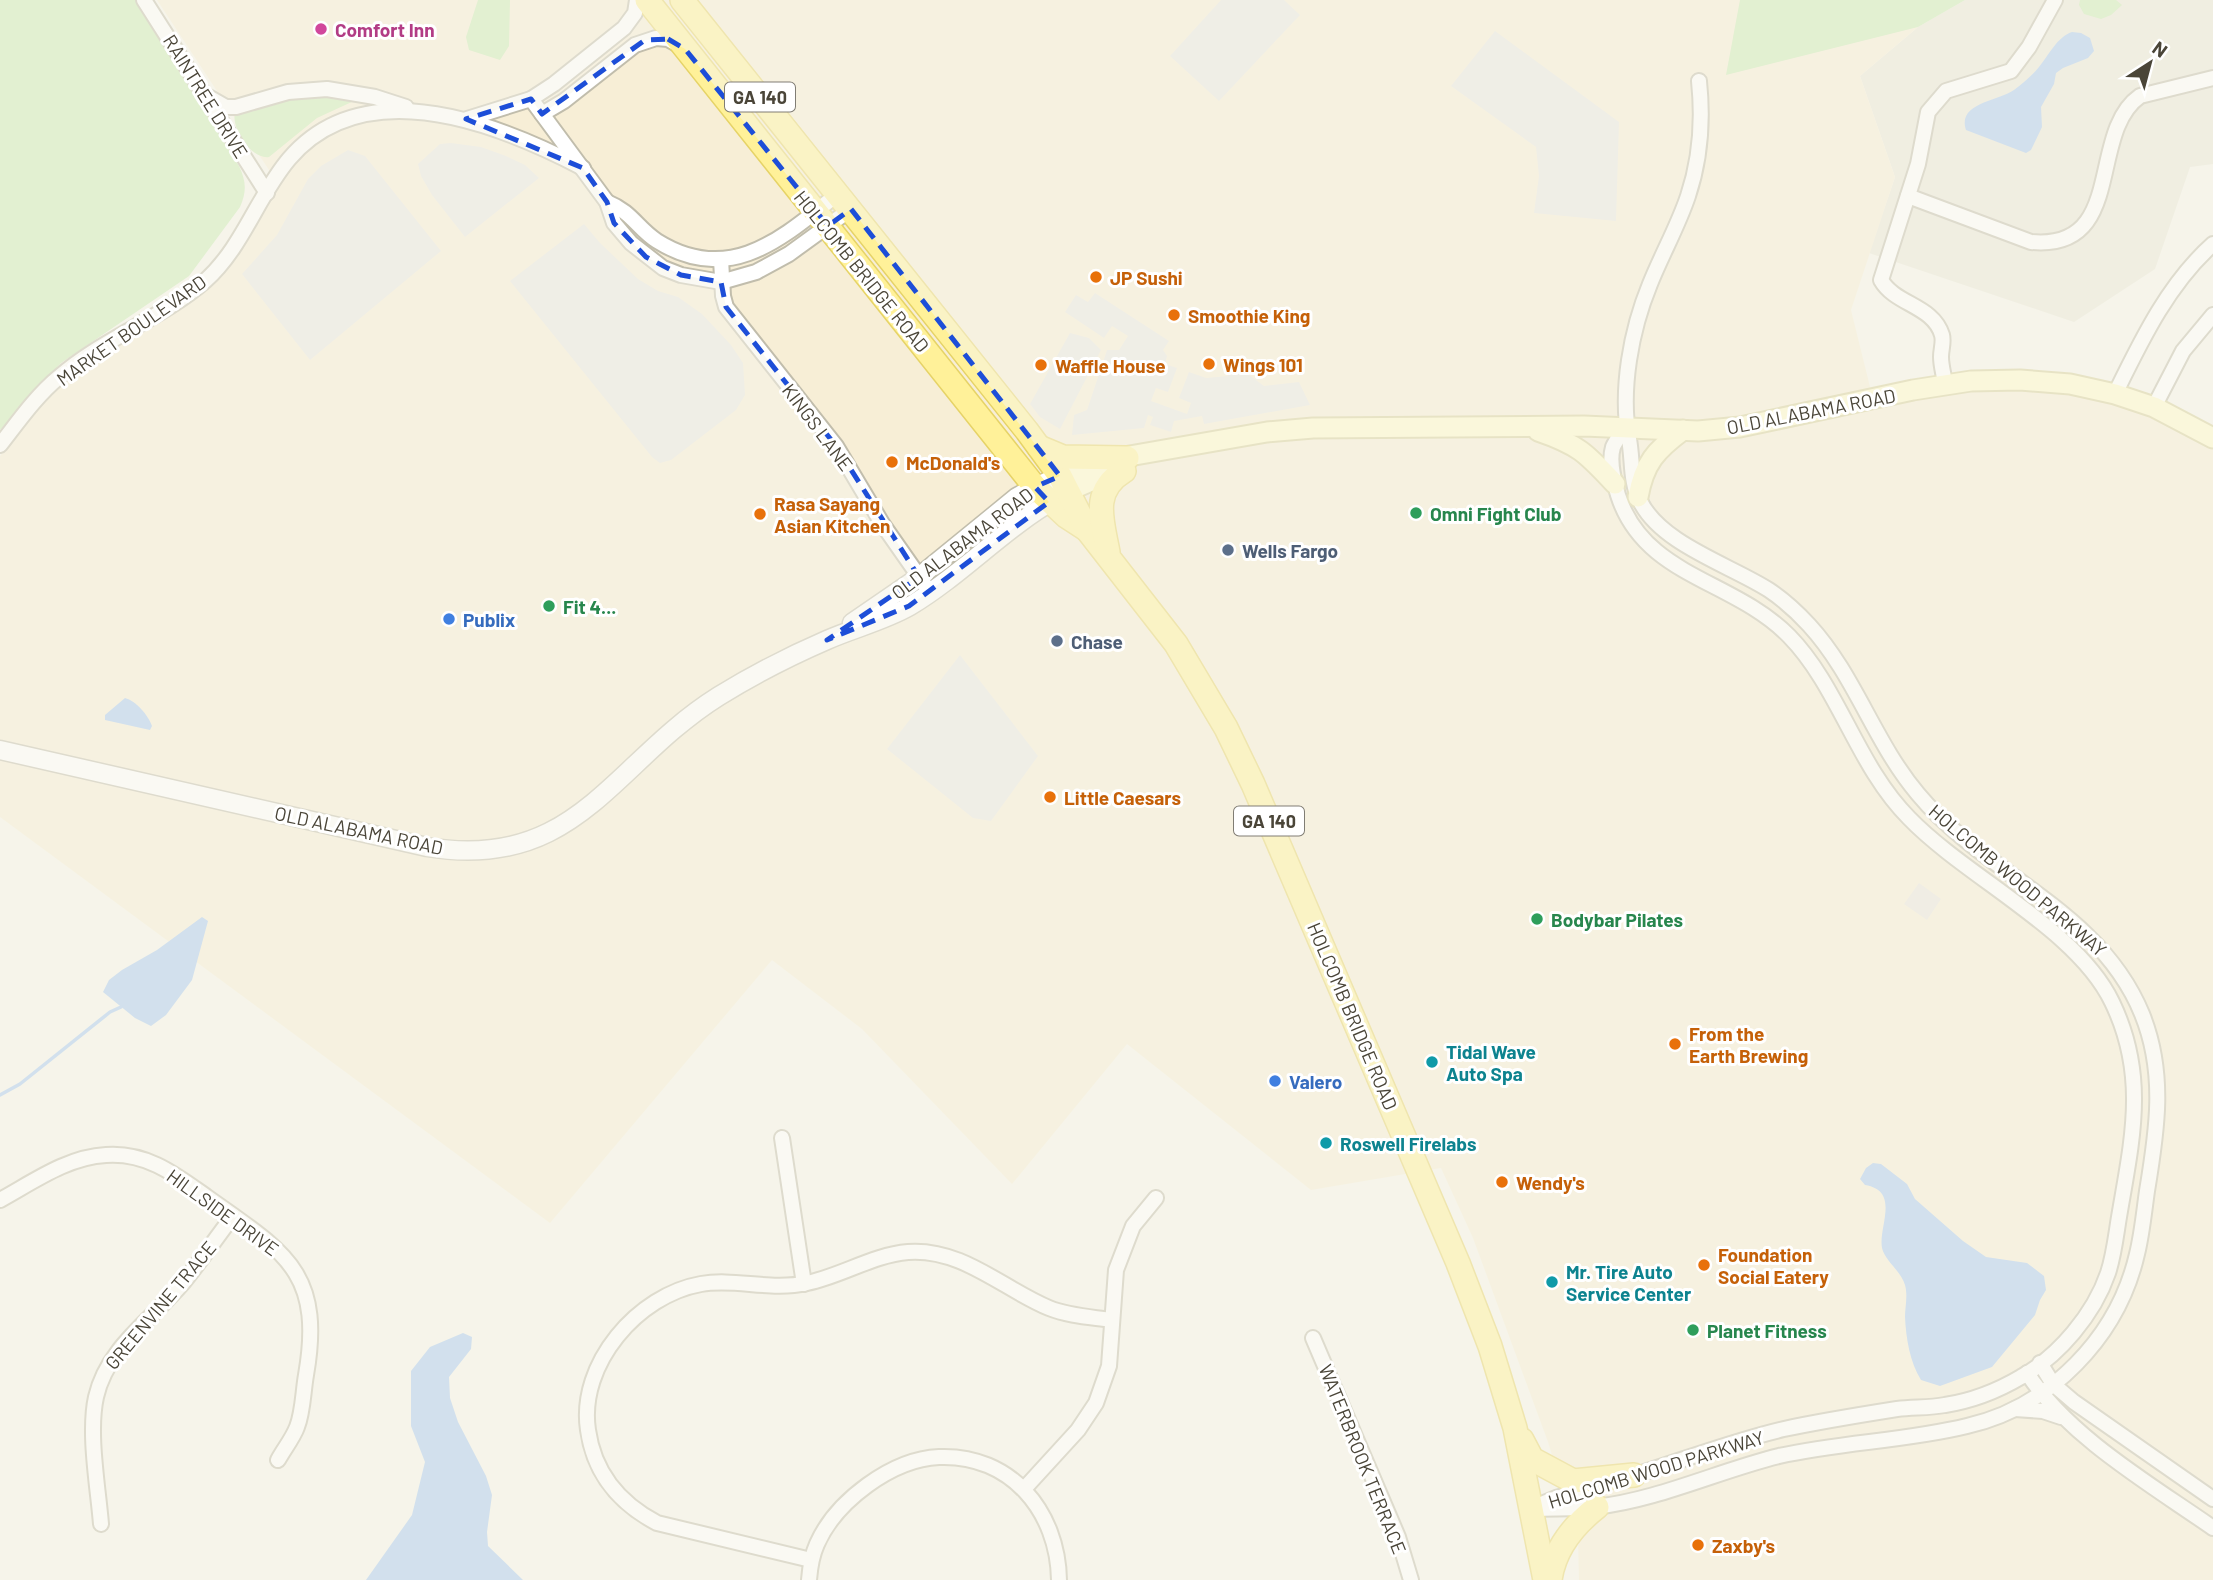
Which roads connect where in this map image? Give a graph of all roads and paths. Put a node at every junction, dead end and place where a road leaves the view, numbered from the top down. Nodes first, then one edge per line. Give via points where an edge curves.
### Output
1 (144, 0) edge
2 (637, 0) edge
3 (647, 0) edge
4 (682, 0) edge
5 (2055, 0) edge
6 (685, 48) junction
7 (2213, 78) edge
8 (1699, 81) dead end
9 (205, 95) junction
10 (531, 99) junction
11 (425, 113) junction
12 (542, 114) junction
13 (466, 119) junction
14 (583, 168) junction
15 (267, 192) junction
16 (1908, 196) junction
17 (607, 201) junction
18 (845, 201) junction
19 (822, 219) junction
20 (2213, 244) edge
21 (721, 259) junction
22 (721, 282) junction
23 (2213, 315) edge
24 (1945, 384) junction
25 (2115, 394) junction
26 (2154, 407) junction
27 (1523, 426) junction
28 (1626, 426) junction
29 (1682, 430) junction
30 (2213, 438) edge
31 (0, 445) edge
32 (1039, 447) junction
33 (1126, 464) junction
34 (1615, 484) junction
35 (1053, 489) junction
36 (1638, 497) junction
37 (1109, 555) junction
38 (919, 576) junction
39 (931, 592) junction
40 (827, 640) junction
41 (0, 750) edge
42 (782, 1138) dead end
43 (1156, 1198) dead end
44 (0, 1200) edge
45 (233, 1216) junction
46 (804, 1284) junction
47 (1111, 1320) junction
48 (1313, 1338) dead end
49 (2040, 1363) junction
50 (2076, 1364) junction
51 (2027, 1373) junction
52 (2053, 1384) junction
53 (2041, 1394) junction
54 (2074, 1402) junction
55 (2014, 1409) junction
56 (2063, 1418) junction
57 (1516, 1428) junction
58 (278, 1460) dead end
59 (1634, 1475) junction
60 (1024, 1489) junction
61 (2213, 1499) edge
62 (1597, 1507) junction
63 (1532, 1509) junction
64 (101, 1524) dead end
65 (2213, 1528) edge
66 (811, 1560) junction
67 (809, 1580) edge
68 (1059, 1580) edge
69 (1411, 1580) edge
70 (1545, 1580) edge
71 (1550, 1580) edge

1 - 9 street, RAINTREE DRIVE
2 - 10 street via 635,13 624,28
3 - 6 main road, HOLCOMB BRIDGE ROAD / GA 140
4 - 18 main road, HOLCOMB BRIDGE ROAD / GA 140
5 - 16 street via 2011,71 1946,90 1935,101 1928,112
6 - 12 street via 668,39 645,40
6 - 19 main road, HOLCOMB BRIDGE ROAD / GA 140
7 - 16 street via 2140,96 2130,103 2116,129 2094,208 2073,236 2048,244 2031,242
8 - 28 street, HOLCOMB WOOD PARKWAY via 1701,123 1690,192 1642,305 1629,369
9 - 11 street via 226,107 236,107 288,92 327,89 375,97
9 - 15 street, RAINTREE DRIVE
10 - 12 street, MARKET BOULEVARD
10 - 13 street, MARKET BOULEVARD
11 - 13 street, MARKET BOULEVARD
11 - 15 street, MARKET BOULEVARD via 368,114 336,125 289,159
12 - 14 street, MARKET BOULEVARD
13 - 14 street, MARKET BOULEVARD
14 - 17 street, MARKET BOULEVARD
15 - 31 street, MARKET BOULEVARD via 237,245 216,270 174,304 58,377
16 - 24 street via 1881,281 1937,324 1943,337
17 - 21 street, MARKET BOULEVARD via 623,208 670,248
17 - 22 street, MARKET BOULEVARD via 614,223 646,257 681,275
18 - 19 street, MARKET BOULEVARD
18 - 32 main road, HOLCOMB BRIDGE ROAD / GA 140
19 - 21 street, MARKET BOULEVARD via 752,253
19 - 22 street, MARKET BOULEVARD via 775,264
19 - 35 main road, HOLCOMB BRIDGE ROAD / GA 140
20 - 25 street via 2193,262 2154,319
21 - 22 street, KINGS LANE
22 - 38 street, KINGS LANE via 730,313 836,446
23 - 26 street via 2183,351
24 - 25 main road, OLD ALABAMA ROAD via 2050,382
24 - 29 main road, OLD ALABAMA ROAD via 1740,427
25 - 26 main road, OLD ALABAMA ROAD
26 - 30 main road, OLD ALABAMA ROAD
27 - 28 main road, OLD ALABAMA ROAD
27 - 33 main road, OLD ALABAMA ROAD via 1267,432 1230,439 1160,463
27 - 34 main road via 1565,440 1587,454
28 - 29 main road, OLD ALABAMA ROAD
28 - 34 street, HOLCOMB WOOD PARKWAY via 1612,450
28 - 36 street, HOLCOMB WOOD PARKWAY
29 - 36 main road via 1647,464
32 - 33 main road via 1063,457
32 - 35 main road, HOLCOMB BRIDGE ROAD / GA 140
33 - 35 main road, OLD ALABAMA ROAD via 1091,481
33 - 37 main road via 1102,498
34 - 49 street, HOLCOMB WOOD PARKWAY via 1624,514 1649,547 1745,601 1800,647 1887,794 1909,819 2083,960 2111,998 2129,1042 2135,1079 2134,1117 2115,1241 2108,1274 2096,1297 2059,1348
35 - 37 main road, HOLCOMB BRIDGE ROAD / GA 140 via 1066,516 1088,531
35 - 38 street, OLD ALABAMA ROAD via 977,529
35 - 39 street, OLD ALABAMA ROAD
36 - 50 street, HOLCOMB WOOD PARKWAY via 1675,539 1767,589 1804,619 1835,657 1891,757 1919,796 1954,830 2093,939 2120,971 2141,1010 2155,1057 2159,1105 2137,1256 2123,1296 2103,1332
37 - 57 main road, HOLCOMB BRIDGE ROAD / GA 140 via 1189,665 1253,784 1458,1263
38 - 39 street, KINGS LANE
38 - 40 street, OLD ALABAMA ROAD
39 - 40 street, OLD ALABAMA ROAD via 887,618
40 - 41 street, OLD ALABAMA ROAD via 703,706 568,823 502,848 465,851 427,846
42 - 46 street
43 - 47 street via 1133,1226 1115,1269
44 - 45 street, HILLSIDE DRIVE via 76,1160 123,1155 169,1170
45 - 58 street, HILLSIDE DRIVE via 274,1246 292,1266 306,1293 312,1319 297,1428
45 - 64 street, GREENVINE TRACE via 182,1284 121,1346 103,1374 93,1423
46 - 47 street via 890,1255 929,1253 966,1263 1052,1310
46 - 66 street via 703,1284 656,1300 602,1359 590,1389 587,1421 591,1449 602,1474 641,1515 672,1528
47 - 60 street via 1109,1366 1096,1403 1078,1430
48 - 69 street, WATERBROOK TERRACE via 1398,1537
49 - 51 street, HOLCOMB WOOD PARKWAY
49 - 52 street
50 - 52 street, HOLCOMB WOOD PARKWAY
50 - 54 street
51 - 53 street
51 - 59 street, HOLCOMB WOOD PARKWAY via 1986,1393 1946,1405 1784,1429
52 - 53 street, HOLCOMB WOOD PARKWAY
52 - 54 street
53 - 55 street, HOLCOMB WOOD PARKWAY
53 - 56 street
54 - 61 street
55 - 56 street
55 - 62 street, HOLCOMB WOOD PARKWAY via 1949,1430 1785,1455
56 - 65 street
57 - 59 main road via 1532,1459 1573,1481
57 - 63 main road, HOLCOMB BRIDGE ROAD / GA 140
59 - 63 street, HOLCOMB WOOD PARKWAY via 1556,1497
60 - 66 street via 998,1470 968,1460 939,1457 908,1463 881,1476 845,1505 823,1532
60 - 68 street via 1042,1512 1054,1539
62 - 63 street, HOLCOMB WOOD PARKWAY
62 - 71 main road via 1569,1535
63 - 70 main road, HOLCOMB BRIDGE ROAD / GA 140
66 - 67 street

